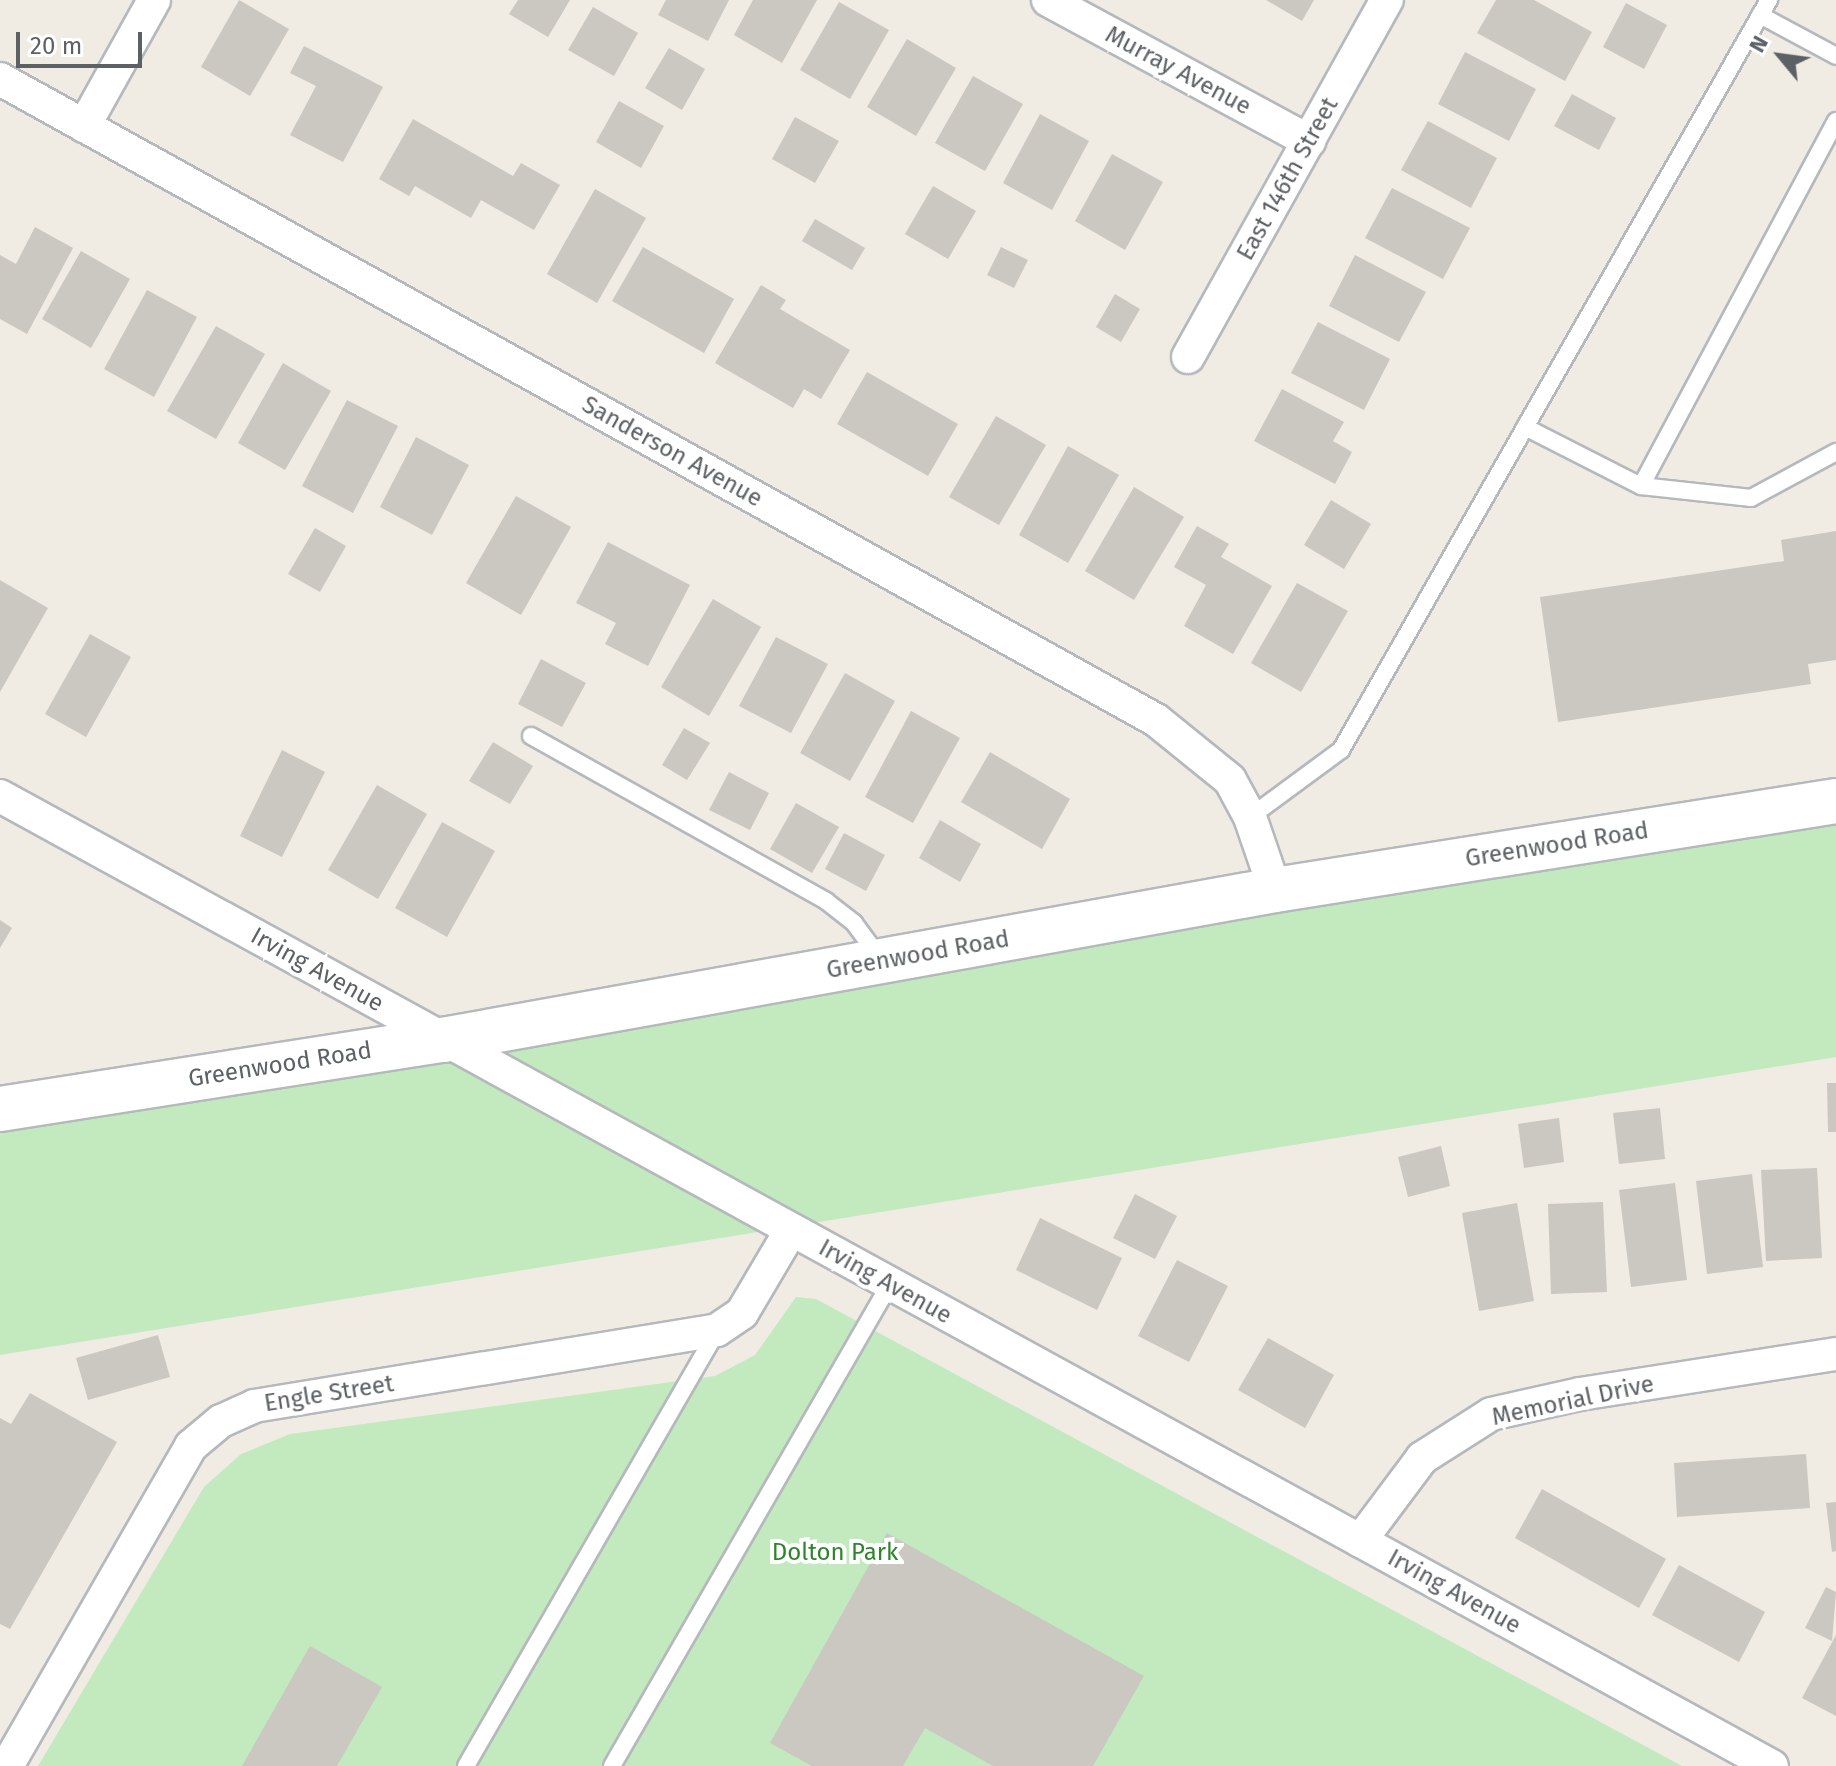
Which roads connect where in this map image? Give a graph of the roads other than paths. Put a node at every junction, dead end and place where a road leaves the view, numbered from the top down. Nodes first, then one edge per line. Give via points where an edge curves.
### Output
1 (154, 0) edge
2 (1048, 0) edge
3 (1387, 0) edge
4 (1769, 0) edge
5 (1760, 15) junction
6 (1836, 56) edge
7 (0, 79) edge
8 (1836, 121) edge
9 (84, 126) junction
10 (1309, 141) junction
11 (1188, 357) dead end
12 (1525, 427) junction
13 (1836, 452) edge
14 (1641, 486) junction
15 (531, 736) dead end
16 (0, 796) edge
17 (1836, 801) edge
18 (1250, 817) junction
19 (1275, 890) junction
20 (882, 961) junction
21 (443, 1040) junction
22 (0, 1109) edge
23 (791, 1230) junction
24 (890, 1284) junction
25 (717, 1330) junction
26 (1836, 1354) edge
27 (1360, 1541) junction
28 (7, 1766) edge
29 (466, 1766) edge
30 (612, 1766) edge
31 (1772, 1766) edge

1 - 9 street
2 - 10 street, Murray Avenue
3 - 10 street, East 146th Street
4 - 5 lane
5 - 6 lane
5 - 12 lane
7 - 9 street, Sanderson Avenue
8 - 14 lane
9 - 18 street, Sanderson Avenue via 1156,720 1230,780
10 - 11 street, East 146th Street
12 - 14 lane
12 - 18 lane via 1341,750
13 - 14 lane via 1751,498
15 - 20 lane via 826,901 854,923
16 - 21 street, Irving Avenue
17 - 19 street, Greenwood Road
18 - 19 street, Sanderson Avenue
19 - 20 street, Greenwood Road
20 - 21 street, Greenwood Road
21 - 22 street, Greenwood Road
21 - 23 street, Irving Avenue
23 - 24 street, Irving Avenue
23 - 25 street via 742,1313
24 - 27 street, Irving Avenue
24 - 30 lane
25 - 28 street, Engle Street via 254,1406 221,1421 191,1446
25 - 29 lane
26 - 27 street, Memorial Drive via 1580,1394 1491,1414 1422,1458
27 - 31 street, Irving Avenue

